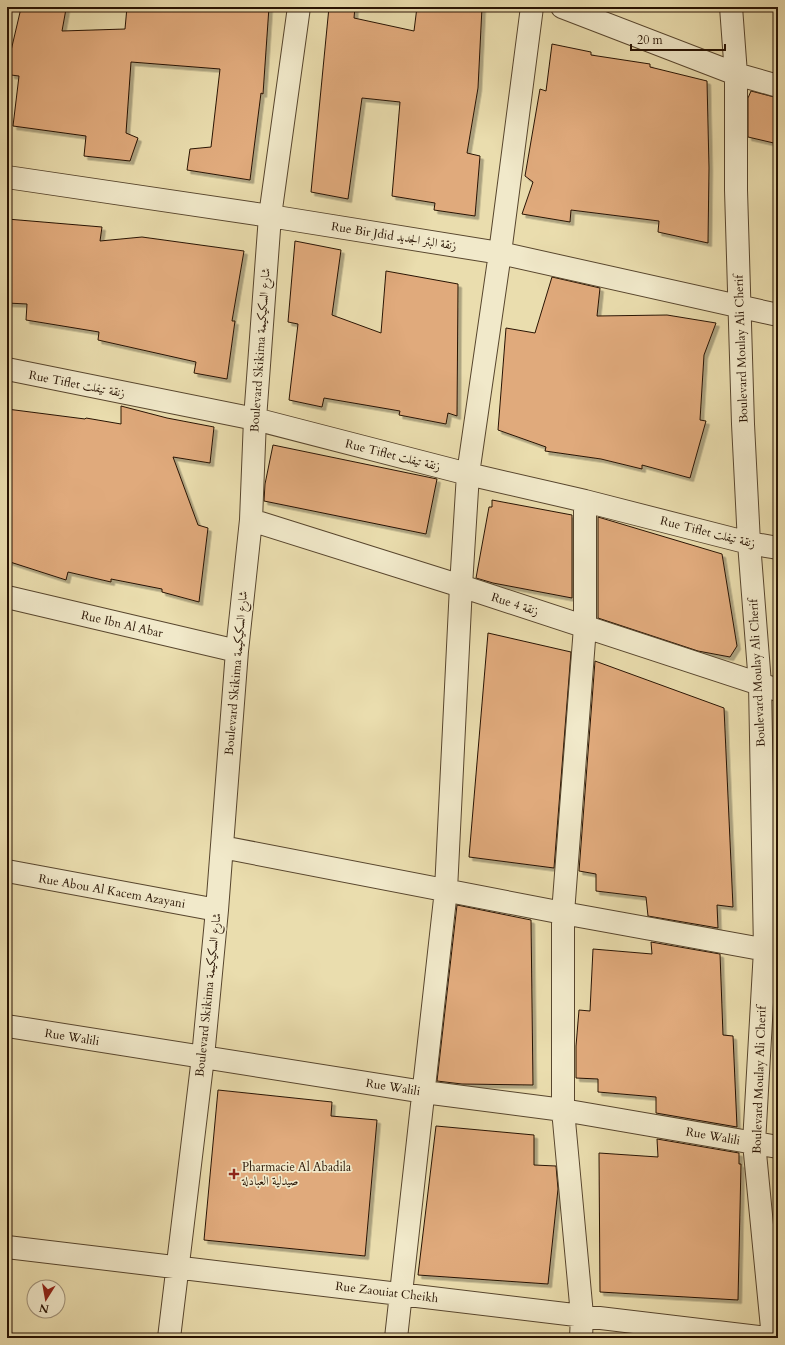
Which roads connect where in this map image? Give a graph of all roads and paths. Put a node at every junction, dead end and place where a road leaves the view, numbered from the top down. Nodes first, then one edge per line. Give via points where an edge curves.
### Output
1 (299, 7) edge
2 (532, 7) edge
3 (562, 7) edge
4 (731, 7) edge
5 (736, 74) junction
6 (778, 86) edge
7 (7, 178) edge
8 (270, 216) junction
9 (500, 253) junction
10 (740, 307) junction
11 (778, 315) edge
12 (7, 369) edge
13 (255, 419) junction
14 (468, 474) junction
15 (585, 501) junction
16 (251, 520) junction
17 (749, 543) junction
18 (778, 548) edge
19 (461, 586) junction
20 (7, 597) edge
21 (585, 627) junction
22 (237, 651) junction
23 (769, 687) edge
24 (222, 847) junction
25 (7, 871) edge
26 (446, 890) junction
27 (217, 910) junction
28 (563, 913) junction
29 (772, 951) edge
30 (7, 1026) edge
31 (203, 1057) junction
32 (424, 1092) junction
33 (563, 1110) junction
34 (754, 1144) junction
35 (778, 1147) edge
36 (7, 1247) edge
37 (178, 1267) junction
38 (401, 1294) junction
39 (582, 1315) junction
40 (169, 1338) edge
41 (396, 1338) edge
42 (581, 1338) edge
43 (767, 1338) edge
44 (773, 1338) edge

1 - 8 street, Boulevard Skikima شارع السكيكيمة
2 - 9 street
3 - 5 street
4 - 5 street, Boulevard Moulay Ali Cherif
5 - 6 street
5 - 10 street, Boulevard Moulay Ali Cherif
7 - 8 street, Rue Bir Jdid زنقة البئر الجديد
8 - 9 street, Rue Bir Jdid زنقة البئر الجديد
8 - 13 street, Boulevard Skikima شارع السكيكيمة
9 - 10 street, Rue Bir Jdid زنقة البئر الجديد
9 - 14 street
10 - 11 street, Rue Bir Jdid زنقة البئر الجديد
10 - 17 street, Boulevard Moulay Ali Cherif
12 - 13 street, Rue Tiflet زنقة تيفلت
13 - 14 street, Rue Tiflet زنقة تيفلت
13 - 16 street, Boulevard Skikima شارع السكيكيمة
14 - 15 street, Rue Tiflet زنقة تيفلت
14 - 19 street
15 - 17 street, Rue Tiflet زنقة تيفلت
15 - 21 street
16 - 19 street, Rue 4 زنقة
16 - 22 street, Boulevard Skikima شارع السكيكيمة
17 - 18 street, Rue Tiflet زنقة تيفلت
17 - 23 street, Boulevard Moulay Ali Cherif
19 - 21 street, Rue 4 زنقة
19 - 26 street
20 - 22 street, Rue Ibn Al Abar
21 - 23 street, Rue 4 زنقة
21 - 28 street
22 - 24 street, Boulevard Skikima شارع السكيكيمة
23 - 29 street, Boulevard Moulay Ali Cherif
24 - 26 street
24 - 27 street, Boulevard Skikima شارع السكيكيمة
25 - 27 street, Rue Abou Al Kacem Azayani
26 - 28 street
26 - 32 street
27 - 31 street, Boulevard Skikima شارع السكيكيمة
28 - 29 street
28 - 33 street
29 - 34 street, Boulevard Moulay Ali Cherif
30 - 31 street, Rue Walili
31 - 32 street, Rue Walili
31 - 37 street, Boulevard Skikima شارع السكيكيمة
32 - 33 street, Rue Walili
32 - 38 street
33 - 34 street, Rue Walili
33 - 39 street
34 - 35 street, Rue Walili
34 - 44 street, Boulevard Moulay Ali Cherif
36 - 37 street, Rue Zaouiat Cheikh
37 - 38 street, Rue Zaouiat Cheikh
37 - 40 street, Boulevard Skikima شارع السكيكيمة
38 - 39 street, Rue Zaouiat Cheikh
38 - 41 street
39 - 42 street
39 - 43 street, Rue Zaouiat Cheikh

